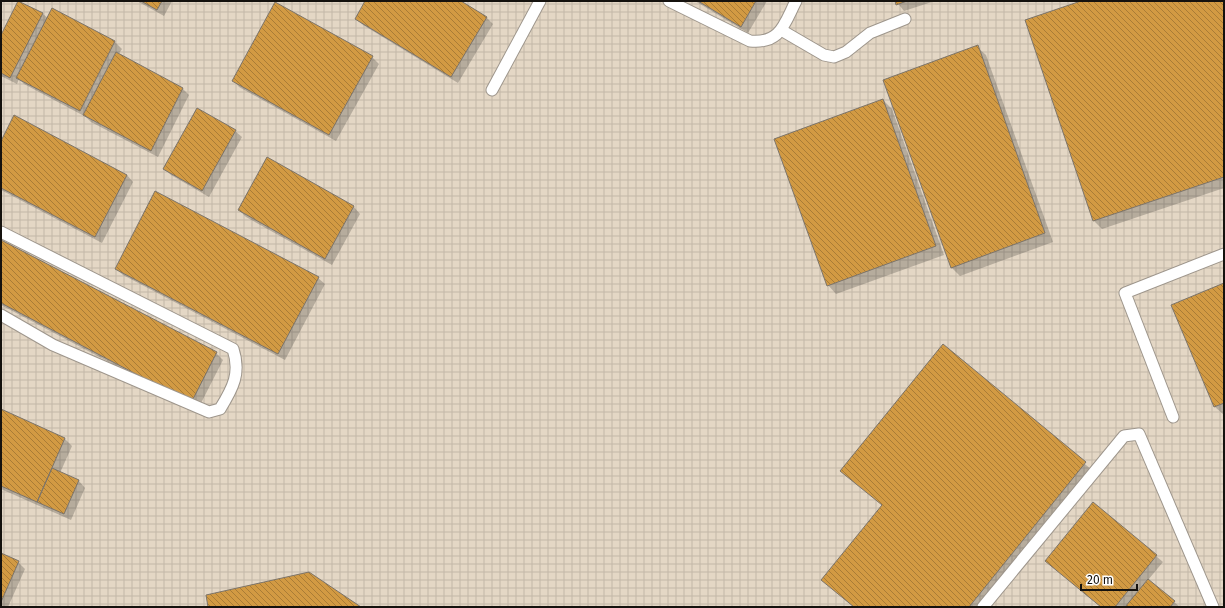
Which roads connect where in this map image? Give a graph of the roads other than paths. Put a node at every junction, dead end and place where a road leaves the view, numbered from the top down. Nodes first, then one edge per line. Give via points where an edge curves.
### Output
1 (540, 1) edge
2 (669, 1) edge
3 (796, 1) edge
4 (905, 19) dead end
5 (781, 30) junction
6 (492, 90) dead end
7 (1, 232) edge
8 (1224, 254) edge
9 (1, 314) edge
10 (1173, 417) dead end
11 (983, 607) edge
12 (1213, 607) edge

1 - 6 lane
2 - 5 lane via 750,41 768,40 776,37
3 - 5 lane
4 - 5 lane via 870,33 846,52 834,57 824,55
7 - 9 lane via 232,349 237,370 230,393 220,409 209,412 54,345
8 - 10 lane via 1124,293
11 - 12 lane via 1124,436 1139,434

